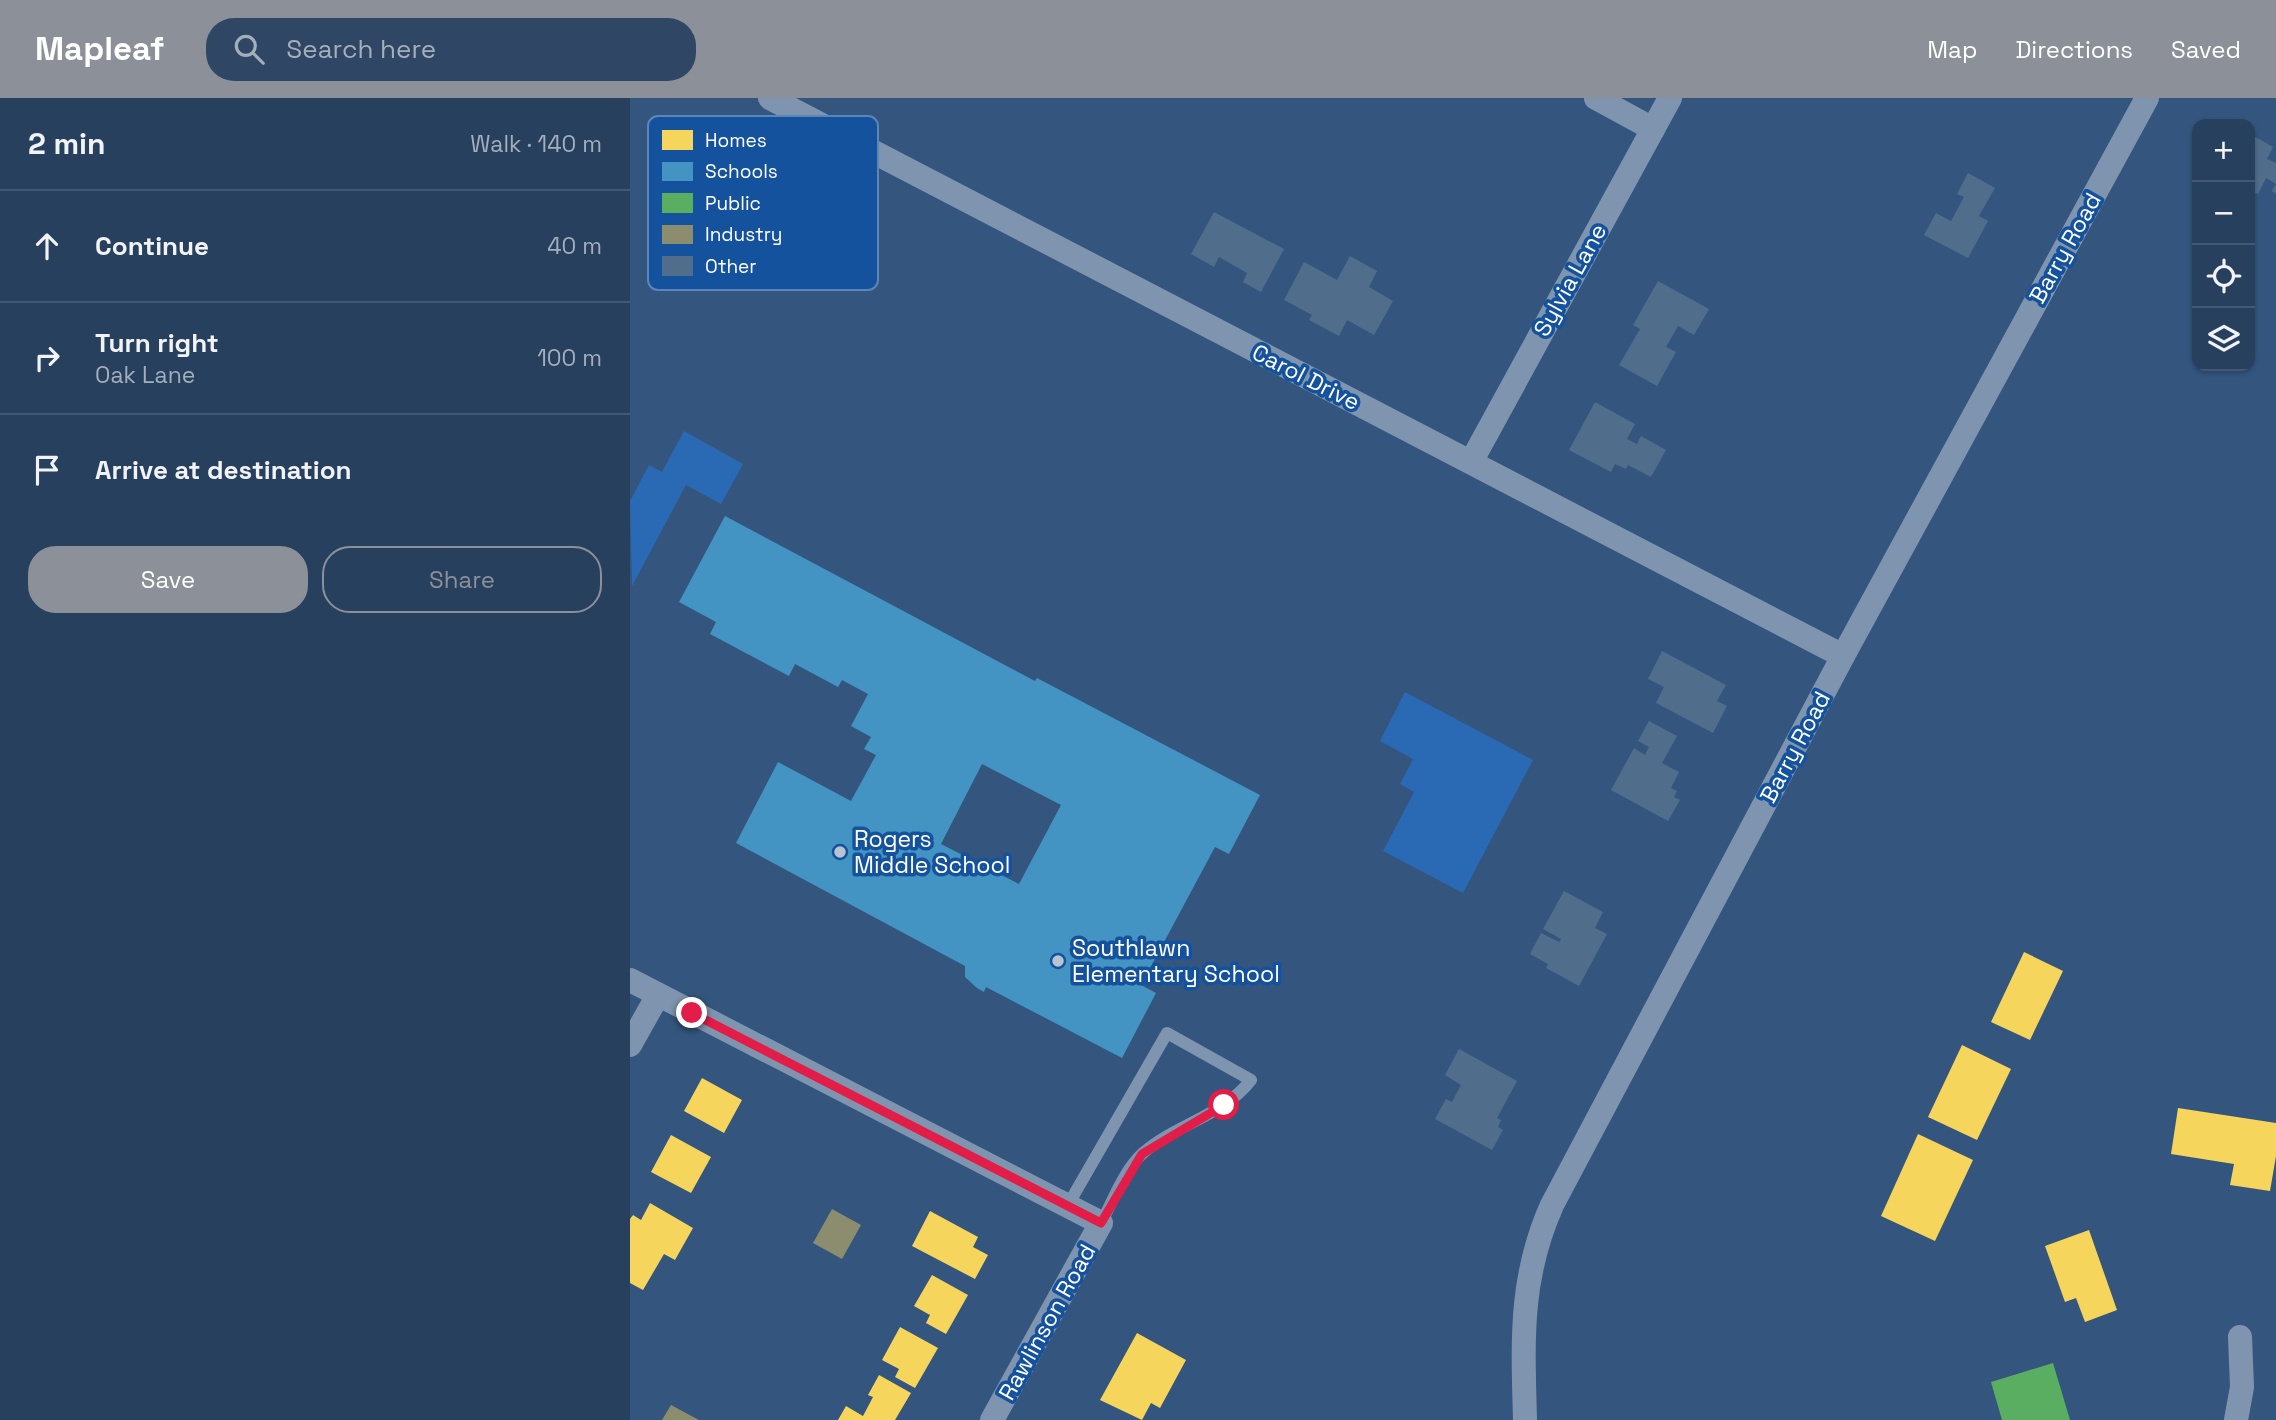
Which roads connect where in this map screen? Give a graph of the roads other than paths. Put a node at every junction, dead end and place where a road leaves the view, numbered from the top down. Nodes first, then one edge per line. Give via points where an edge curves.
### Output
1 (770, 98) edge
2 (1596, 98) edge
3 (1670, 98) edge
4 (2147, 98) edge
5 (805, 116) edge
6 (1653, 129) junction
7 (878, 154) edge
8 (1471, 462) junction
9 (1843, 656) junction
10 (630, 980) edge
11 (658, 995) junction
12 (630, 1045) edge
13 (1068, 1205) junction
14 (1101, 1223) junction
15 (2241, 1337) dead end
16 (992, 1420) edge
17 (1525, 1420) edge
18 (2236, 1420) edge

1 - 5 street, Carol Drive
2 - 6 street
3 - 6 street, Sylvia Lane
4 - 9 street, Barry Road
6 - 8 street, Sylvia Lane
7 - 8 street, Carol Drive
8 - 9 street, Carol Drive
9 - 17 street, Barry Road via 1539,1233 1522,1327
10 - 11 street
11 - 12 street
11 - 13 street
13 - 14 street
13 - 14 lane via 1167,1033 1251,1080 1219,1109 1142,1154
14 - 16 street, Rawlinson Road
15 - 18 street via 2242,1387

